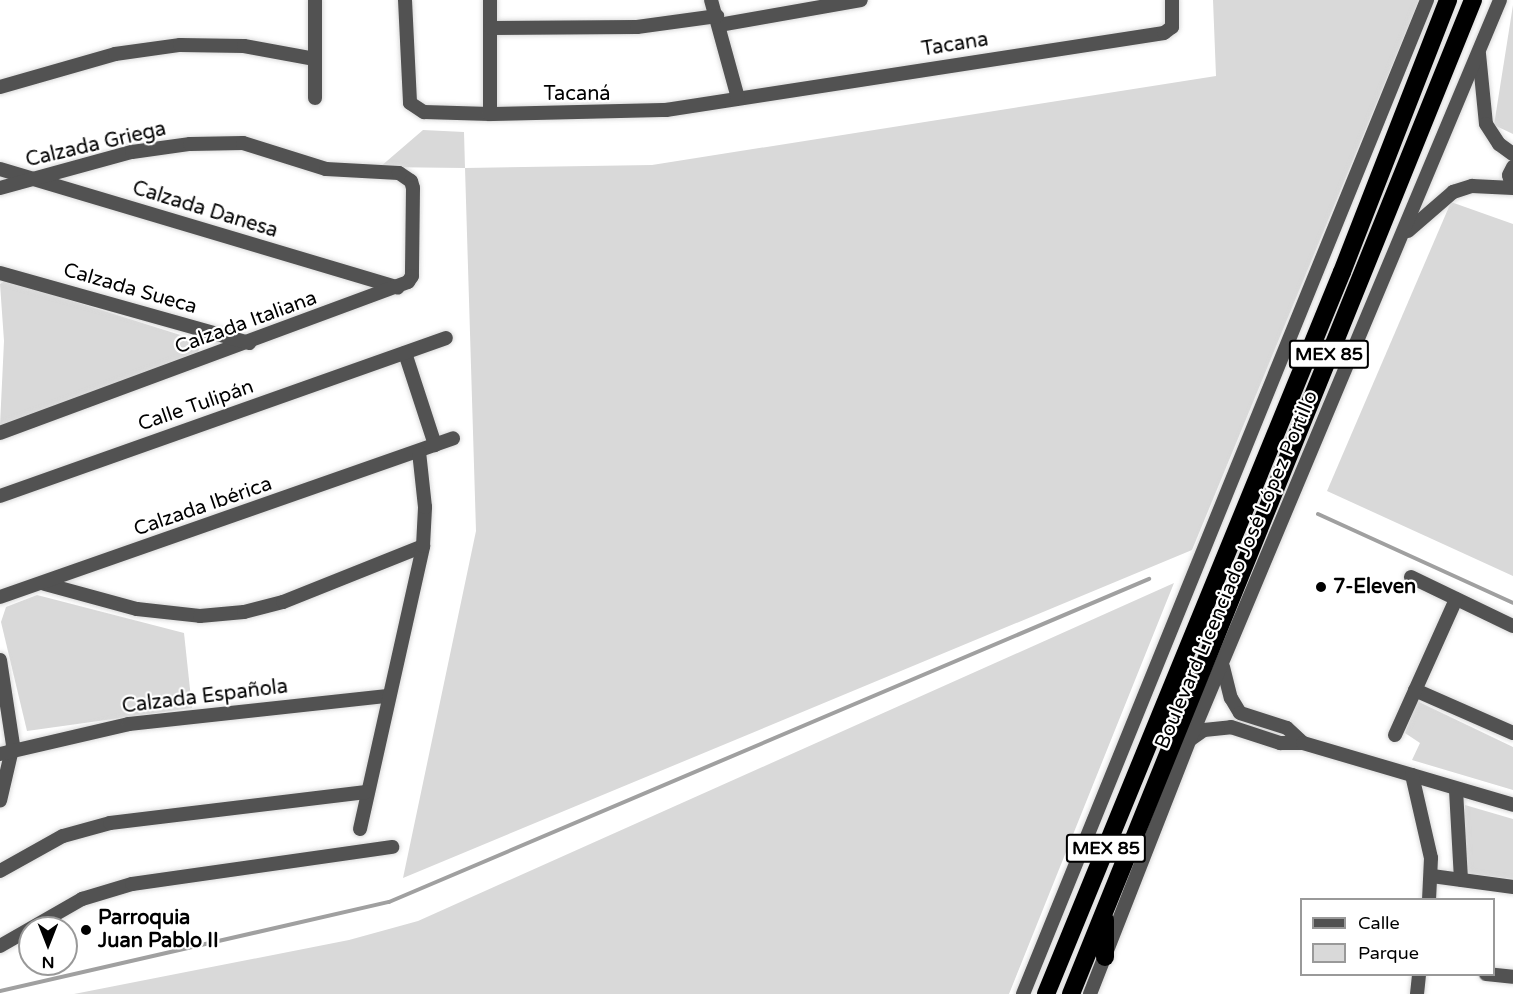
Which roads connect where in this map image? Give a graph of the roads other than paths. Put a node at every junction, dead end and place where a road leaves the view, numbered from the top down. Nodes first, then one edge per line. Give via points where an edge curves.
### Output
1 (315, 0) edge
2 (405, 0) edge
3 (490, 0) edge
4 (711, 0) edge
5 (861, 0) edge
6 (1172, 0) edge
7 (1427, 0) edge
8 (1448, 0) edge
9 (1473, 0) edge
10 (1500, 0) edge
11 (718, 20) junction
12 (491, 28) junction
13 (1478, 50) junction
14 (315, 60) junction
15 (0, 87) edge
16 (315, 98) dead end
17 (738, 98) junction
18 (490, 114) junction
19 (1513, 154) edge
20 (1513, 167) edge
21 (0, 170) edge
22 (34, 179) junction
23 (0, 188) edge
24 (1513, 188) edge
25 (1402, 236) junction
26 (0, 273) edge
27 (398, 288) junction
28 (446, 338) dead end
29 (249, 343) junction
30 (405, 353) junction
31 (0, 433) edge
32 (453, 438) dead end
33 (435, 445) junction
34 (419, 452) junction
35 (0, 496) edge
36 (423, 546) junction
37 (1411, 577) dead end
38 (45, 584) junction
39 (0, 597) edge
40 (1456, 598) junction
41 (1513, 626) edge
42 (0, 660) edge
43 (1223, 667) junction
44 (1415, 690) junction
45 (387, 696) junction
46 (6, 734) edge
47 (1513, 734) edge
48 (1395, 735) dead end
49 (1190, 739) junction
50 (1302, 743) junction
51 (28, 746) junction
52 (6, 753) edge
53 (1412, 775) junction
54 (1456, 790) junction
55 (366, 792) junction
56 (0, 801) edge
57 (1513, 805) edge
58 (360, 829) dead end
59 (1087, 836) junction
60 (1108, 845) junction
61 (392, 847) dead end
62 (0, 871) edge
63 (1432, 876) junction
64 (1461, 880) junction
65 (1513, 887) edge
66 (1429, 898) edge
67 (1105, 909) junction
68 (0, 946) edge
69 (1105, 957) junction
70 (1419, 976) edge
71 (1495, 976) edge
72 (1513, 977) edge
73 (1023, 994) edge
74 (1046, 994) edge
75 (1071, 994) edge
76 (1090, 994) edge
77 (1417, 994) edge

1 - 14 street
2 - 18 street, Tacaná via 408,97 415,109
3 - 12 street
4 - 11 street
5 - 11 street
6 - 17 street, Tacana via 1173,23 1164,33
7 - 59 street, Boulevard Licenciado José López Portillo
8 - 60 highway, Boulevard Licenciado José López Portillo / MEX 85 via 1342,272
9 - 67 highway, Boulevard Licenciado José López Portillo / MEX 85
10 - 13 street, Boulevard Licenciado José López Portillo
11 - 12 street via 637,27
11 - 17 street
12 - 18 street
13 - 19 street via 1486,124 1498,144
13 - 25 street, Boulevard Licenciado José López Portillo
14 - 15 street via 244,46 180,45 115,54
14 - 16 street
17 - 18 street, Tacaná via 635,113
20 - 24 street via 1509,175
21 - 22 street, Calzada Danesa
22 - 23 street, Calzada Griega
22 - 27 street, Calzada Danesa
22 - 27 street, Calzada Griega via 132,152 190,144 243,143 326,169 399,173 411,181 412,276
24 - 25 street via 1473,186 1453,192
25 - 43 street, Boulevard Licenciado José López Portillo
26 - 29 street, Calzada Sueca
27 - 29 street, Calzada Italiana
28 - 30 street, Calle Tulipán
29 - 31 street, Calzada Italiana
30 - 33 street
30 - 35 street, Calle Tulipán
32 - 33 street, Calzada Ibérica
33 - 34 street, Calzada Ibérica
34 - 36 street via 425,507
34 - 38 street, Calzada Ibérica
36 - 38 street via 283,602 244,612 200,616 137,609
36 - 45 street
37 - 40 street
38 - 39 street, Calzada Ibérica
40 - 41 street
40 - 44 street
42 - 46 street
43 - 49 street, Boulevard Licenciado José López Portillo
43 - 50 street via 1231,699 1240,713 1287,728
44 - 47 street
44 - 48 street
45 - 51 street, Calzada Española via 129,724
45 - 55 street
46 - 51 street
46 - 52 street
49 - 50 street via 1204,730 1223,727 1280,743
49 - 69 street, Boulevard Licenciado José López Portillo
50 - 53 street
51 - 52 street, Calzada Española
52 - 56 street
53 - 54 street
53 - 63 street via 1428,839
54 - 57 street
54 - 64 street
55 - 58 street
55 - 62 street via 110,823 63,836
59 - 60 street
59 - 73 street, Boulevard Licenciado José López Portillo
60 - 74 highway, Boulevard Licenciado José López Portillo / MEX 85
61 - 68 street via 132,884 82,899
63 - 64 street
63 - 66 street
64 - 65 street
67 - 69 highway
67 - 75 highway, Boulevard Licenciado José López Portillo / MEX 85
69 - 76 street, Boulevard Licenciado José López Portillo
70 - 77 street
71 - 72 street

